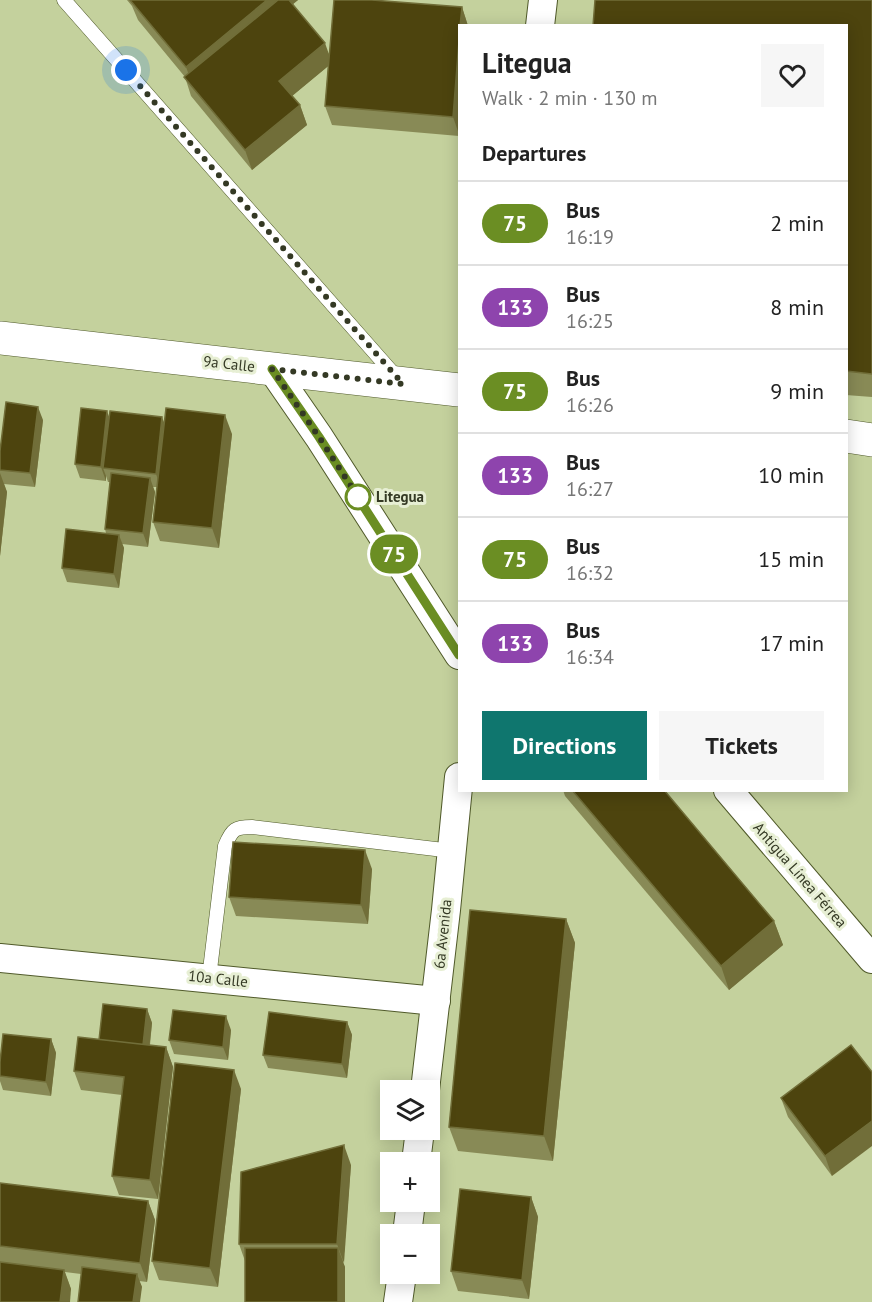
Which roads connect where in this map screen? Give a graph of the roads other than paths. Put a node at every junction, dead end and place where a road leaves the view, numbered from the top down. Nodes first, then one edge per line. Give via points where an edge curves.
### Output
1 (64, 0) edge
2 (543, 0) edge
3 (540, 24) edge
4 (0, 338) edge
5 (272, 369) junction
6 (403, 384) junction
7 (458, 390) edge
8 (848, 436) edge
9 (872, 440) edge
10 (458, 653) edge
11 (458, 788) edge
12 (730, 792) edge
13 (452, 851) junction
14 (0, 958) edge
15 (872, 959) edge
16 (209, 978) junction
17 (436, 1001) junction
18 (426, 1080) edge
19 (401, 1284) edge
20 (398, 1302) edge

1 - 6 lane
2 - 3 street
4 - 5 street, 9a Calle
5 - 6 street, 9a Calle
5 - 10 street
6 - 7 street, 9a Calle
8 - 9 street
11 - 13 street, 6a Avenida
12 - 15 street, Antigua Línea Férrea
13 - 16 lane via 239,827 230,832 225,846
13 - 17 street, 6a Avenida
14 - 16 street, 10a Calle
16 - 17 street, 10a Calle
17 - 18 street, 6a Avenida
19 - 20 street

